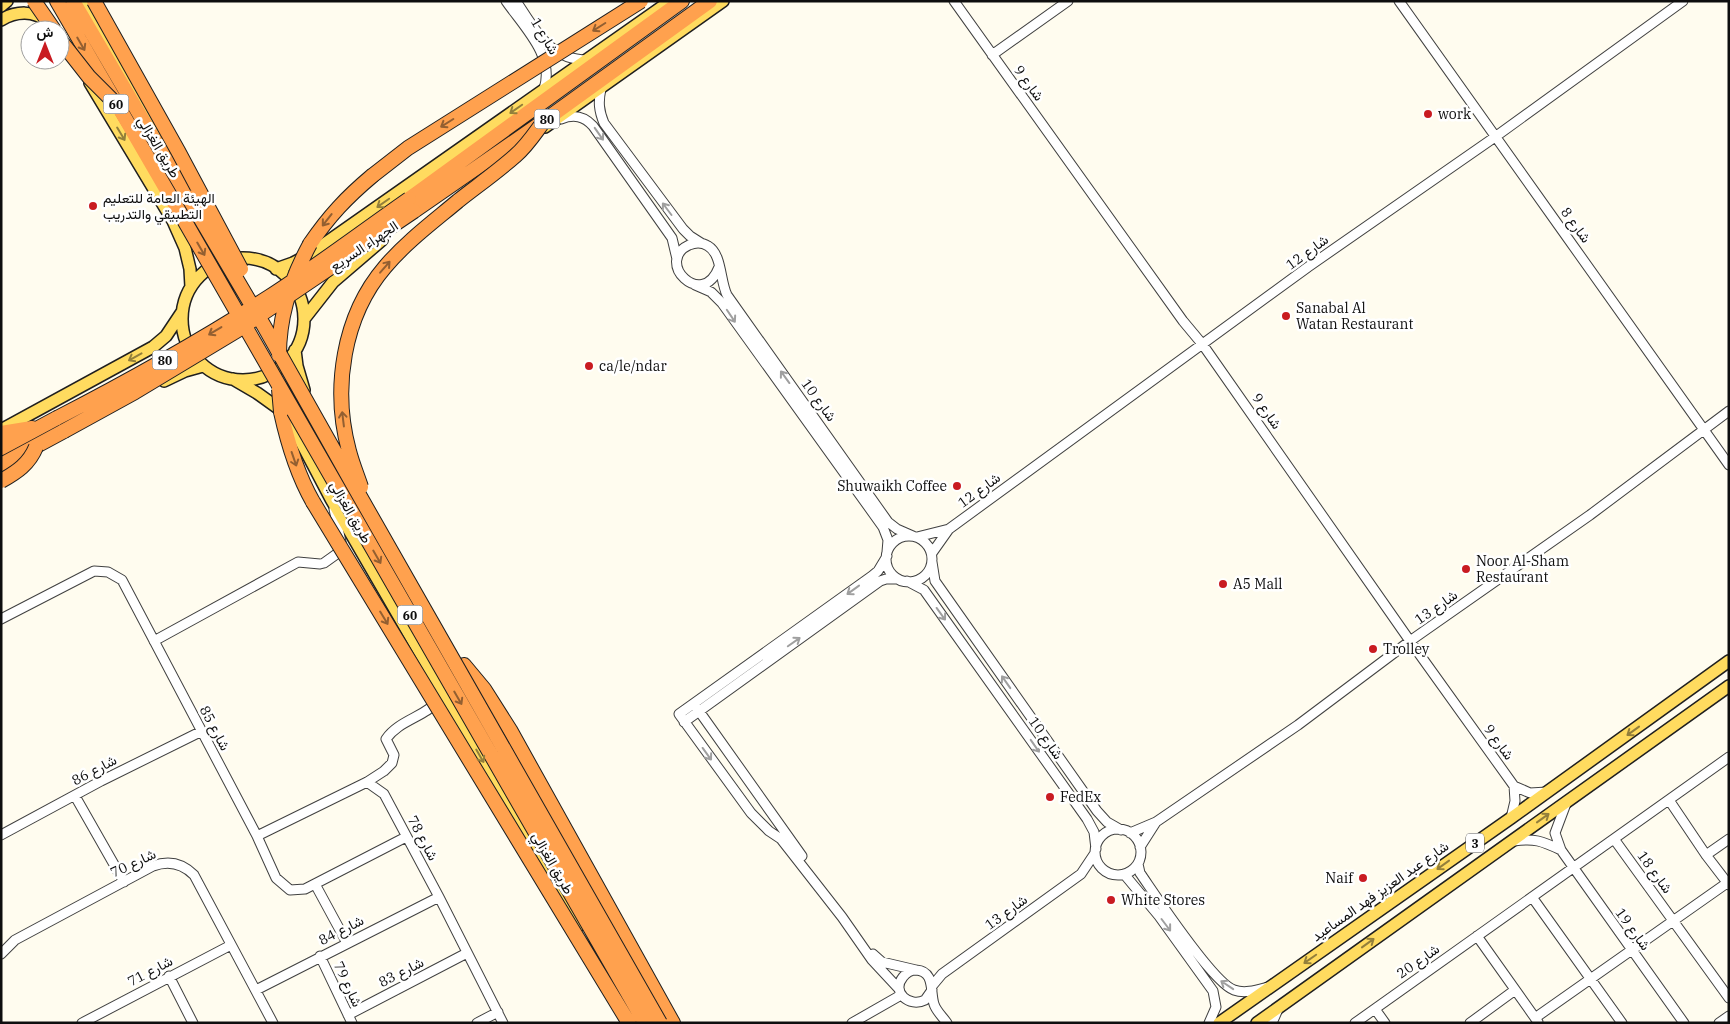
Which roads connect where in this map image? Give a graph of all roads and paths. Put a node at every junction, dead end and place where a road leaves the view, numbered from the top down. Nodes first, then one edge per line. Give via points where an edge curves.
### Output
1 (7, 1) edge
2 (34, 1) edge
3 (42, 1) edge
4 (57, 1) edge
5 (73, 1) edge
6 (82, 1) edge
7 (94, 1) edge
8 (506, 1) edge
9 (516, 1) edge
10 (641, 1) edge
11 (670, 1) edge
12 (682, 1) edge
13 (710, 1) edge
14 (723, 1) edge
15 (954, 1) edge
16 (1068, 1) edge
17 (1399, 1) edge
18 (1683, 1) edge
19 (1, 6) edge
20 (1, 20) edge
21 (45, 20) edge
22 (49, 20) edge
23 (52, 20) edge
24 (70, 51) edge
25 (70, 53) edge
26 (992, 55) junction
27 (587, 60) junction
28 (544, 89) junction
29 (601, 89) junction
30 (115, 103) junction
31 (558, 119) junction
32 (544, 121) junction
33 (1495, 137) junction
34 (701, 243) junction
35 (246, 259) junction
36 (677, 261) junction
37 (719, 267) junction
38 (276, 269) junction
39 (695, 284) junction
40 (191, 287) junction
41 (182, 312) junction
42 (304, 319) junction
43 (1204, 345) junction
44 (276, 347) junction
45 (295, 350) junction
46 (203, 366) junction
47 (232, 379) junction
48 (1729, 411) edge
49 (40, 427) junction
50 (1704, 429) junction
51 (1, 431) edge
52 (825, 439) junction
53 (36, 447) junction
54 (1, 448) edge
55 (1, 465) edge
56 (1729, 465) edge
57 (1, 472) edge
58 (1, 481) edge
59 (331, 499) junction
60 (371, 516) junction
61 (950, 529) junction
62 (915, 537) junction
63 (887, 554) junction
64 (932, 558) junction
65 (902, 580) junction
66 (1, 619) edge
67 (154, 641) junction
68 (1410, 641) junction
69 (1729, 661) edge
70 (464, 665) junction
71 (1729, 686) edge
72 (442, 690) junction
73 (1681, 697) junction
74 (696, 707) junction
75 (1658, 712) junction
76 (1689, 714) junction
77 (1665, 730) junction
78 (202, 731) junction
79 (1729, 757) edge
80 (367, 782) junction
81 (1514, 786) junction
82 (1547, 792) junction
83 (75, 796) junction
84 (1568, 800) junction
85 (1669, 800) junction
86 (766, 805) junction
87 (751, 813) junction
88 (1511, 818) junction
89 (1156, 822) junction
90 (1126, 831) junction
91 (1, 835) edge
92 (257, 836) junction
93 (406, 837) junction
94 (1614, 839) junction
95 (1729, 839) edge
96 (1510, 841) junction
97 (1140, 846) junction
98 (1561, 850) junction
99 (1095, 851) junction
100 (1706, 855) junction
101 (1138, 864) junction
102 (1573, 868) junction
103 (1106, 872) junction
104 (1081, 874) junction
105 (1124, 874) junction
106 (124, 882) junction
107 (315, 884) junction
108 (1728, 884) edge
109 (439, 897) junction
110 (1532, 897) junction
111 (1673, 921) junction
112 (1477, 936) junction
113 (15, 940) junction
114 (1, 942) edge
115 (347, 943) junction
116 (231, 945) junction
117 (1632, 950) junction
118 (467, 953) junction
119 (1, 954) edge
120 (320, 956) junction
121 (918, 971) junction
122 (947, 971) junction
123 (169, 976) junction
124 (1591, 979) junction
125 (1273, 986) junction
126 (932, 988) junction
127 (256, 990) junction
128 (1515, 990) junction
129 (900, 992) junction
130 (1729, 998) edge
131 (921, 1002) junction
132 (1280, 1007) junction
133 (936, 1008) junction
134 (1375, 1009) junction
135 (498, 1012) junction
136 (1729, 1016) edge
137 (350, 1019) edge
138 (1537, 1020) edge
139 (82, 1023) edge
140 (193, 1023) edge
141 (273, 1023) edge
142 (477, 1023) edge
143 (503, 1023) edge
144 (629, 1023) edge
145 (634, 1023) edge
146 (645, 1023) edge
147 (660, 1023) edge
148 (666, 1023) edge
149 (673, 1023) edge
150 (852, 1023) edge
151 (947, 1023) edge
152 (1209, 1023) edge
153 (1219, 1023) edge
154 (1258, 1023) edge
155 (1272, 1023) edge
156 (1355, 1023) edge
157 (1385, 1023) edge
158 (1470, 1023) edge
159 (1622, 1023) edge
160 (1684, 1023) edge
161 (1719, 1023) edge

1 - 19 main road
2 - 22 highway, bridge
3 - 23 main road, طريق الغزالي
4 -> 30 highway, طريق الغزالي / 60, bridge
5 - 44 highway, طريق الغزالي / 60, bridge
6 - 35 main road, طريق الغزالي via 213,225
7 - 44 highway, bridge via 268,320
8 - 28 street, شارع 1 via 543,54 547,72
9 - 27 street, شارع 1 via 552,49 572,58
10 -> 144 highway, bridge via 408,148 349,195 310,244 294,277 282,328 278,385 286,436 306,490
11 - 27 main road, الجهراء السريع
12 -> 49 highway, الجهراء السريع / 80, bridge via 271,296 165,360
13 - 32 highway, الجهراء السريع / 80
14 - 29 main road, الجهراء السريع
15 - 26 street, شارع 9
16 - 26 street
17 - 33 street, شارع 8
18 - 33 street, شارع 12
20 - 21 main road via 27,13
24 -> 40 main road, طريق الغزالي via 173,221 185,248
25 - 30 highway, bridge
26 - 43 street, شارع 9 via 1183,321
27 - 28 main road, الجهراء السريع
28 -> 38 main road, الجهراء السريع via 310,254
29 - 31 main road, الجهراء السريع
34 -> 29 street via 683,229 604,123 598,100
30 -> 146 highway, طريق الغزالي / 60, bridge
31 -> 36 street via 580,116 588,120 672,238
31 - 42 main road, الجهراء السريع via 371,248 332,282
32 - 53 highway, الجهراء السريع / 80, bridge via 272,309
60 -> 32 highway, bridge via 348,450 343,418 343,365 353,321 372,284 385,267 408,243 514,157
33 - 43 street, شارع 12
33 - 50 street, شارع 8
34 - 36 street via 685,247
34 - 37 street via 715,252
35 - 38 main road
35 - 40 main road via 220,263 204,272
36 - 39 street via 682,277
37 - 39 street via 710,280
52 -> 37 street, شارع 10 via 727,295
38 - 42 main road via 299,296
39 -> 52 street, شارع 10 via 711,292 722,303
40 - 41 main road
41 - 46 main road via 184,337
41 -> 51 main road via 166,336 153,347
42 - 45 main road via 302,335
43 - 61 street, شارع 12
43 - 68 street, شارع 9
44 - 60 highway, طريق الغزالي / 60, bridge
45 - 47 main road via 284,364 268,374 251,379
45 - 70 main road, طريق الغزالي via 304,390
46 - 47 main road
46 - 57 main road via 161,383
47 - 59 main road, طريق الغزالي via 257,393 289,419
48 - 50 street, شارع 13
49 - 51 highway
49 - 54 highway, الجهراء السريع / 80
50 - 56 street, شارع 8
50 - 68 street, شارع 13 via 1590,515
52 - 62 street, شارع 10 via 888,522
52 - 63 street, شارع 10 via 883,527 888,540
53 - 55 highway, الجهراء السريع / 80
53 - 58 highway, bridge via 22,468
59 - 67 street via 341,542 334,557 324,563 298,562
59 - 72 main road, طريق الغزالي
60 - 147 highway, طريق الغزالي / 60, bridge
61 - 62 street, شارع 12
61 - 64 street, شارع 12
62 - 63 street via 900,538
62 - 64 street via 929,546
63 - 65 street via 889,569
63 -> 74 street via 872,576
64 - 65 street via 930,569 920,579
90 -> 64 street, شارع 10 via 1107,822 1097,811 935,581
74 -> 65 street via 880,581
65 -> 99 street, شارع 10 via 924,590 1087,819 1094,832
66 - 67 street, شارع 85 via 94,570 108,572 122,580
67 - 78 street, شارع 85
68 - 81 street, شارع 9
68 - 89 street, شارع 13 via 1298,725
69 - 73 main road, شارع عبد العزيز فهد المساعيد / 3
70 - 148 main road, طريق الغزالي
70 - 149 highway via 510,730
71 - 76 main road, 3
72 - 80 street via 438,702 389,734 386,738 394,754 392,763
72 -> 145 main road, طريق الغزالي
73 - 75 main road, شارع عبد العزيز فهد المساعيد / 3
73 - 76 main road via 1680,709
74 - 86 street
74 -> 87 street via 681,718
75 - 77 main road via 1669,716
75 -> 82 main road, شارع عبد العزيز فهد المساعيد / 3
76 - 77 main road, 3
77 - 84 main road, 3
78 - 83 street, شارع 86
78 - 92 street, شارع 85
79 - 85 street
80 - 92 street
80 - 93 street, شارع 78 via 384,794
81 - 82 street via 1530,793
81 - 88 street
82 - 88 main road, شارع عبد العزيز فهد المساعيد / 3
83 - 91 street, شارع 86
83 - 106 street
96 -> 84 main road, 3
84 - 98 street, شارع 19 via 1555,833
85 - 94 street
85 - 100 street
86 - 87 street
86 - 121 street via 875,957 893,966
87 - 129 street via 781,839
88 -> 125 main road, شارع عبد العزيز فهد المساعيد / 3
89 - 90 street, شارع 13
89 - 97 street, شارع 13
90 - 97 street via 1136,838
90 - 99 street via 1113,830 1104,834
92 - 107 street, شارع 85 via 276,878 290,890 305,889
93 - 107 street, شارع 85
93 - 109 street, شارع 78
94 - 102 street
94 - 111 street, شارع 18
95 - 100 street
96 - 98 street via 1538,840
132 -> 96 main road, 3
97 - 101 street
98 - 102 street, شارع 19
99 - 103 street
99 - 104 street, شارع 13
100 - 108 street
101 - 105 street
125 -> 101 street via 1244,992 1221,982 1140,873
102 - 110 street, شارع 20
102 - 117 street, شارع 19
103 - 104 street
103 - 105 street
104 - 122 street, شارع 13
105 -> 152 street via 1213,991 1216,1007
106 - 113 street, شارع 70
106 - 116 street, شارع 70 via 162,863 180,864 194,875
107 - 115 street
108 - 111 street
109 - 115 street, شارع 84
109 - 118 street, شارع 78
110 - 112 street, شارع 20
110 - 124 street
111 - 117 street
111 - 130 street, شارع 18
112 - 128 street
112 - 134 street, شارع 20
113 - 114 street, شارع 70
113 - 119 street, شارع 70
115 - 120 street, شارع 84
116 - 123 street, شارع 71
116 - 127 street, شارع 70
117 - 124 street
117 - 160 street, شارع 19
118 - 135 street, شارع 78
118 - 137 street, شارع 83
120 - 127 street, شارع 84
120 - 137 street, شارع 79
121 - 122 street
121 - 126 street via 929,977
121 - 129 street via 905,974 899,984
122 - 126 street, شارع 13 via 938,977
123 - 139 street, شارع 71
123 - 140 street
124 - 138 street
124 - 159 street
125 - 153 main road, شارع عبد العزيز فهد المساعيد / 3
126 - 131 street
126 - 133 street
127 - 141 street, شارع 70
128 - 138 street
128 - 158 street
129 - 131 street via 908,1001
129 - 150 street
131 - 133 street
132 - 154 main road, 3
132 - 155 street
133 - 151 street
134 - 156 street, شارع 20
134 - 157 street
135 - 142 street
135 - 143 street, شارع 78
136 - 161 street

